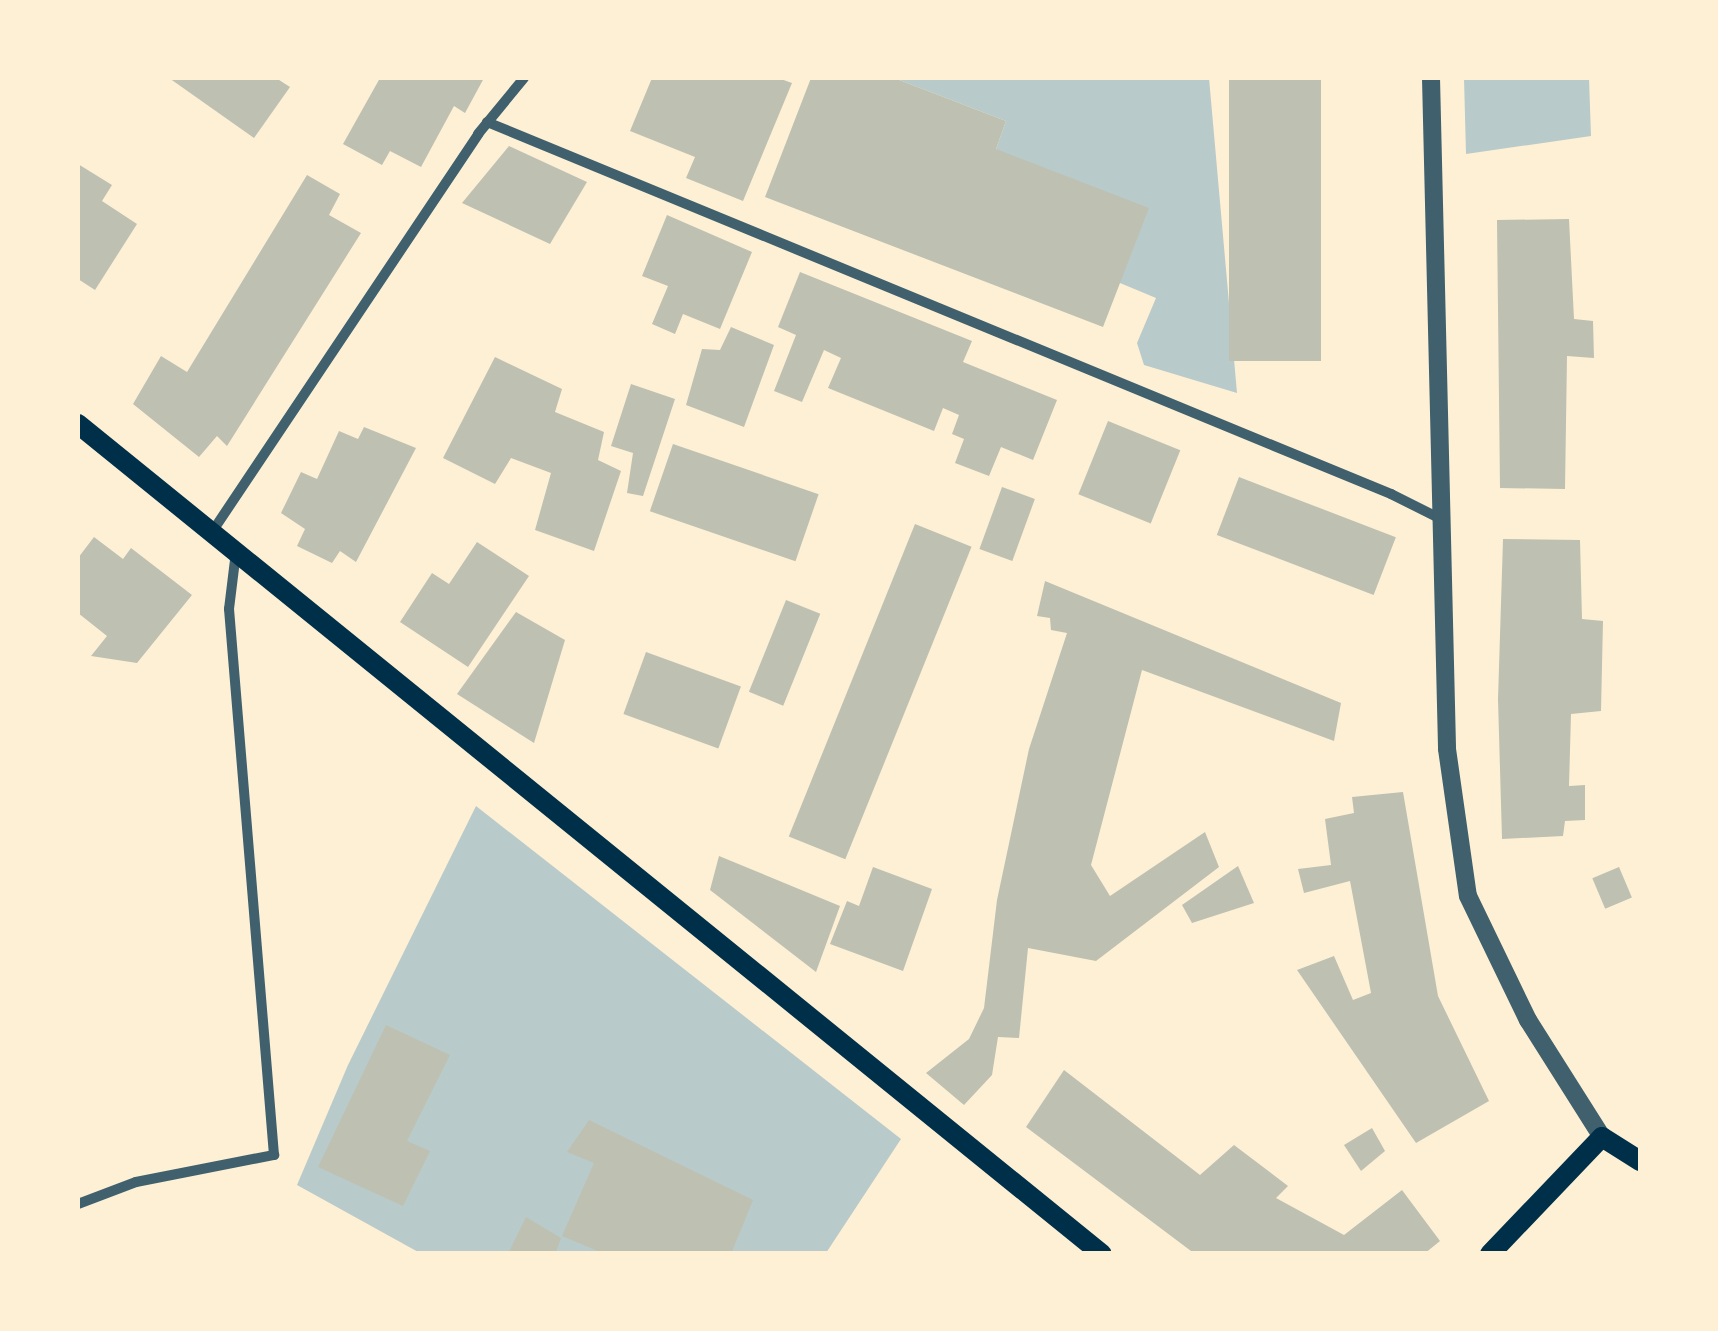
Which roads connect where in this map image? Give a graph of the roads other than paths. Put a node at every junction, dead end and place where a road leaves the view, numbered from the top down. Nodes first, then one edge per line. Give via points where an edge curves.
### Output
1 (524, 78) edge
2 (1431, 78) edge
3 (487, 122) junction
4 (78, 424) edge
5 (1442, 519) junction
6 (212, 532) junction
7 (236, 552) junction
8 (1602, 1137) junction
9 (1640, 1161) edge
10 (78, 1204) edge
11 (1102, 1254) edge
12 (1490, 1254) edge

1 - 3 street
2 - 5 street
3 - 5 street
3 - 6 street
4 - 6 main road
5 - 8 street via 1447,749 1468,896 1528,1020
6 - 7 main road
7 - 10 street via 229,609 274,1155 136,1182
7 - 11 main road
8 - 9 main road
8 - 12 main road

